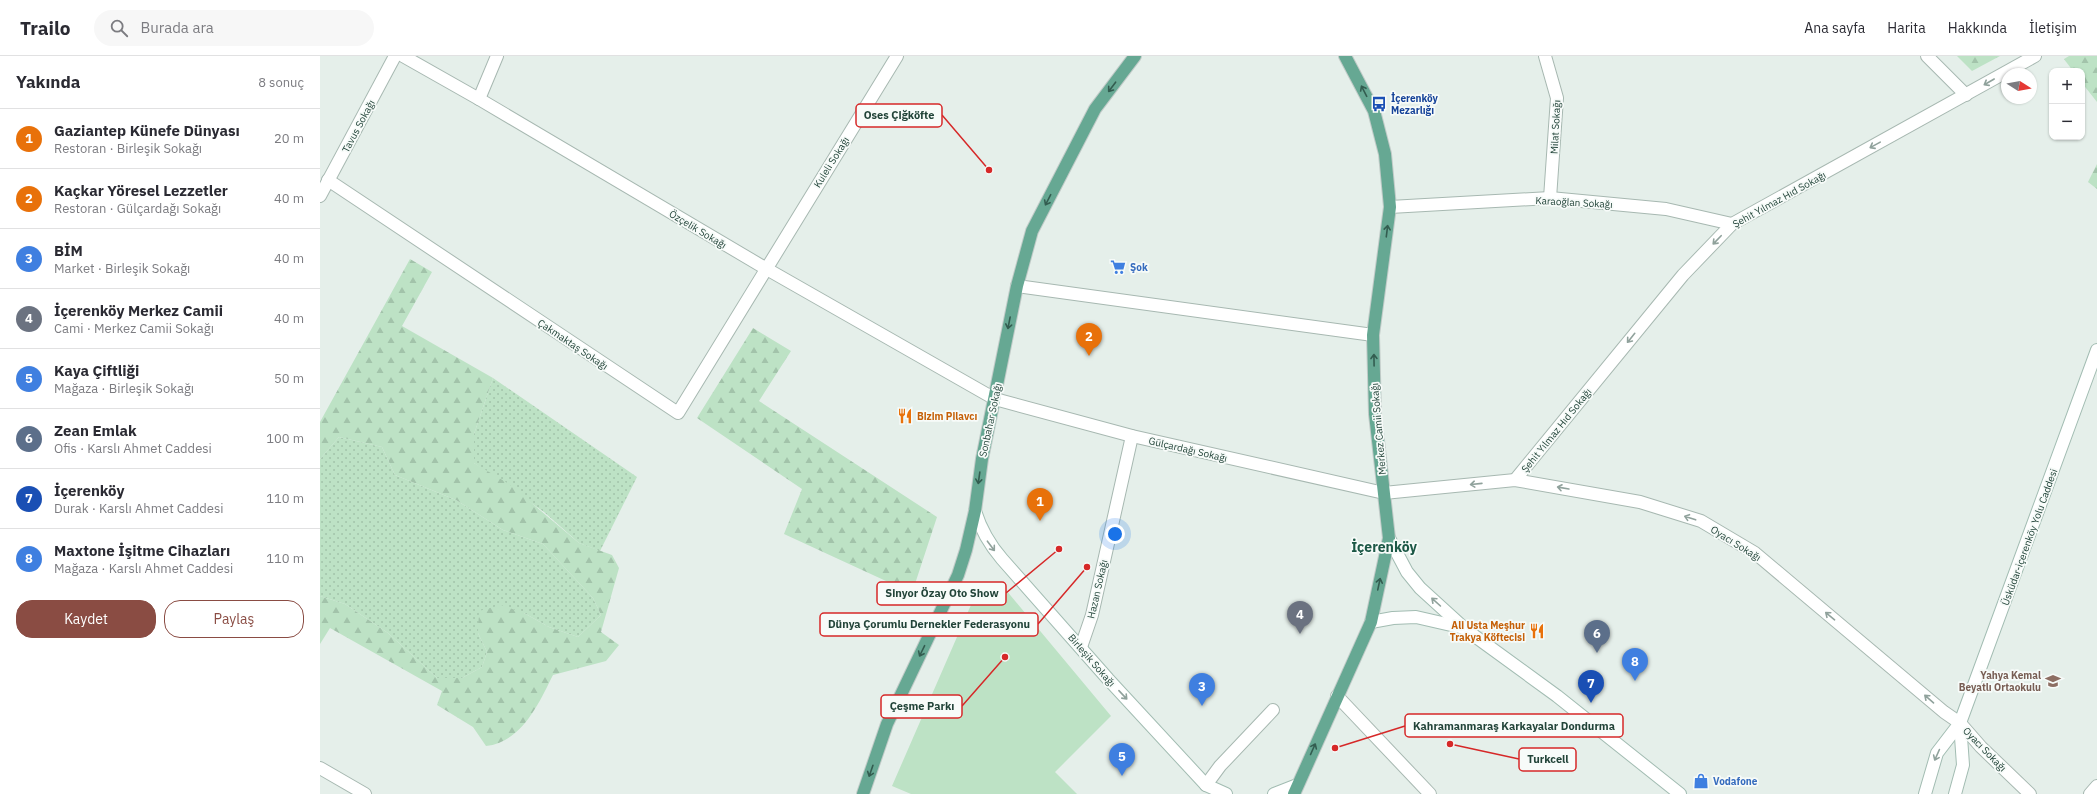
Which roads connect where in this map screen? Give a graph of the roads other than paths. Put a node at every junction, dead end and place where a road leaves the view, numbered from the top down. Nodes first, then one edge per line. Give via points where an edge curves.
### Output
1 (395, 56) edge
2 (403, 56) edge
3 (497, 56) edge
4 (896, 56) edge
5 (1135, 56) edge
6 (1345, 56) edge
7 (1545, 56) edge
8 (1927, 56) edge
9 (2035, 56) edge
10 (1966, 96) junction
11 (479, 99) junction
12 (328, 180) junction
13 (320, 196) edge
14 (1550, 198) junction
15 (1390, 207) junction
16 (1732, 224) junction
17 (765, 268) junction
18 (1016, 286) junction
19 (1373, 335) junction
20 (2097, 350) edge
21 (995, 399) junction
22 (1132, 436) junction
23 (1515, 480) junction
24 (1384, 493) junction
25 (974, 511) junction
26 (1389, 538) junction
27 (1371, 622) junction
28 (1465, 628) junction
29 (1081, 647) junction
30 (1337, 696) junction
31 (1273, 710) dead end
32 (1960, 723) junction
33 (320, 768) edge
34 (1206, 785) junction
35 (2097, 786) edge
36 (1296, 790) edge
37 (365, 794) edge
38 (863, 794) edge
39 (1226, 794) edge
40 (1274, 794) edge
41 (1430, 794) edge
42 (1680, 794) edge
43 (1925, 794) edge
44 (1955, 794) edge
45 (2030, 794) edge
46 (2090, 794) edge

1 - 12 street, Tavus Sokağı
2 - 11 street, Özçelik Sokağı
3 - 11 street
4 - 17 street, Kuleli Sokağı
5 -> 18 main road, Sonbahar Sokağı via 1095,109 1032,231
15 -> 6 main road, Merkez Camii Sokağı via 1385,154 1374,111
7 - 14 street, Milat Sokağı via 1557,98
8 - 10 street
9 -> 10 street, Şehit Yılmaz Hıd Sokağı
10 -> 16 street, Şehit Yılmaz Hıd Sokağı
11 - 17 street, Özçelik Sokağı
12 - 13 street, Tavus Sokağı
12 - 17 street, Çakmaktaş Sokağı via 678,413
14 - 15 street, Karaoğlan Sokağı
14 - 16 street, Karaoğlan Sokağı via 1666,209
19 -> 15 main road, Merkez Camii Sokağı
16 -> 23 street, Şehit Yılmaz Hıd Sokağı via 1683,275
17 - 21 street, Özçelik Sokağı
18 - 19 street
18 -> 21 main road, Sonbahar Sokağı
24 -> 19 main road, Merkez Camii Sokağı via 1375,414
20 - 32 street, Üsküdar-içerenköy Yolu Caddesi
21 - 22 street, Gülçardağı Sokağı
21 -> 25 main road, Sonbahar Sokağı
22 - 24 street, Gülçardağı Sokağı
22 - 29 street, Hazan Sokağı via 1092,615
23 -> 24 street, Oyacı Sokağı
32 -> 23 street, Oyacı Sokağı via 1755,553 1701,521 1640,502
24 - 26 main road, Merkez Camii Sokağı
25 -> 29 street, Birleşik Sokağı via 989,544
25 -> 38 main road, Sonbahar Sokağı via 958,575 887,724
27 -> 26 main road, Merkez Camii Sokağı
28 -> 26 street via 1420,588 1407,572
27 - 28 street via 1416,617
27 - 30 main road, Merkez Camii Sokağı
28 - 42 street via 1557,696
29 -> 34 street, Birleşik Sokağı
36 -> 30 main road, Merkez Camii Sokağı
30 - 41 street
31 - 34 street via 1220,766
32 -> 43 street via 1937,752
32 - 44 street via 1963,765
32 - 45 street, Oyacı Sokağı
33 - 37 street
34 - 39 street, Birleşik Sokağı
35 - 46 street
36 - 40 street

